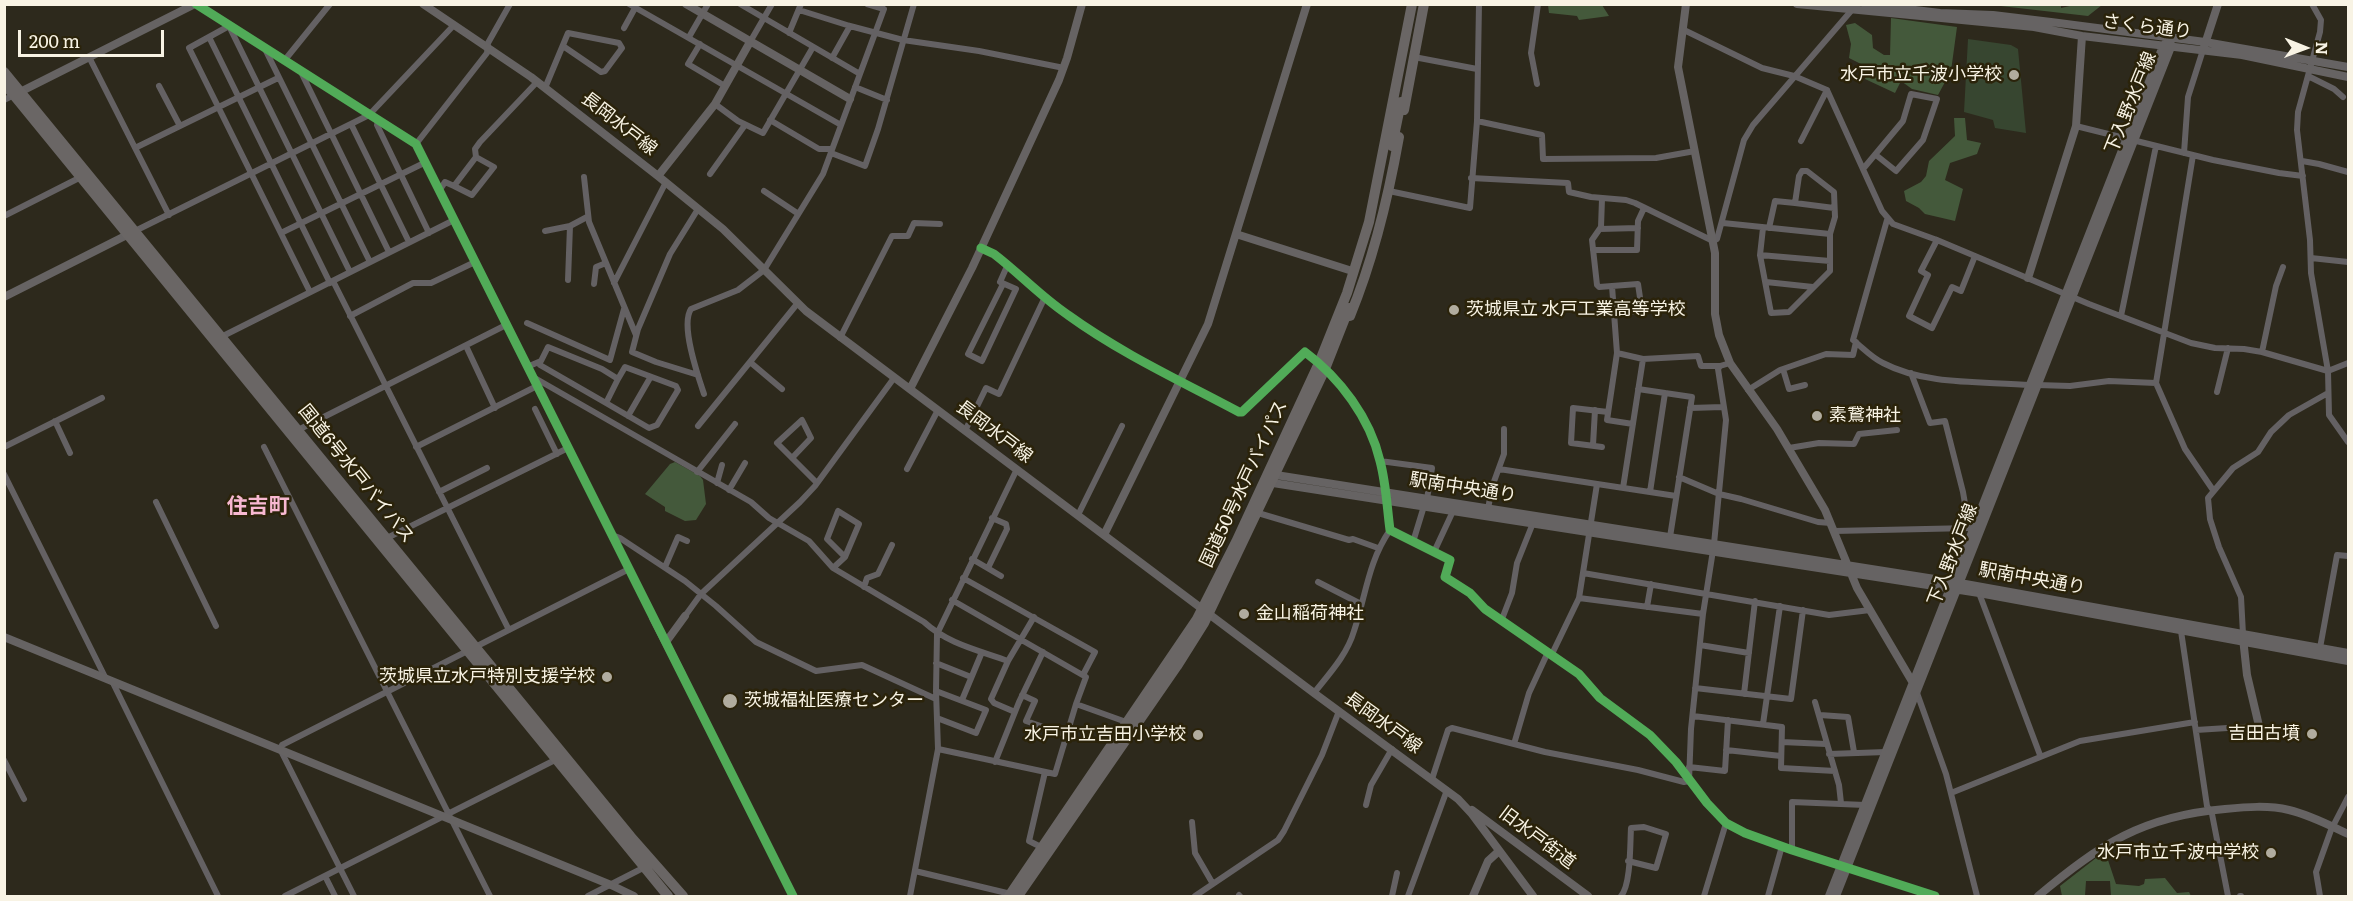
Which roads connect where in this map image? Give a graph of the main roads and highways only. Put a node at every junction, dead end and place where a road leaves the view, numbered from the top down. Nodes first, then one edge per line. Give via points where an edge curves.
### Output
1 (1407, 4) edge
2 (1412, 4) edge
3 (1419, 4) edge
4 (1424, 4) edge
5 (4, 72) edge
6 (4, 84) edge
7 (13, 96) edge
8 (1372, 223) junction
9 (131, 233) junction
10 (1334, 338) junction
11 (1272, 478) junction
12 (1206, 612) junction
13 (472, 649) junction
14 (1132, 725) junction
15 (1013, 896) edge
16 (668, 897) edge
17 (683, 897) edge

1 - 10 highway via 1366,211
2 - 8 highway, 国道50号水戸バイパス
3 - 8 highway, 国道50号水戸バイパス
4 - 10 highway via 1389,191 1369,268 1359,296
5 - 7 highway, 国道6号水戸バイパス
6 - 7 highway, 国道6号水戸バイパス
7 - 9 highway, 国道6号水戸バイパス
7 - 9 highway, 国道6号水戸バイパス
8 - 10 highway, 国道50号水戸バイパス
9 - 13 highway, 国道6号水戸バイパス
9 - 13 highway, 国道6号水戸バイパス via 387,538
10 - 11 highway, 国道50号水戸バイパス
11 - 12 highway, 国道50号水戸バイパス
11 - 12 highway, 国道50号水戸バイパス
12 - 14 highway, 国道50号水戸バイパス
13 - 16 highway, 国道6号水戸バイパス
13 - 17 highway, 国道6号水戸バイパス
14 - 15 highway, 国道50号水戸バイパス
14 - 15 highway, 国道50号水戸バイパス

